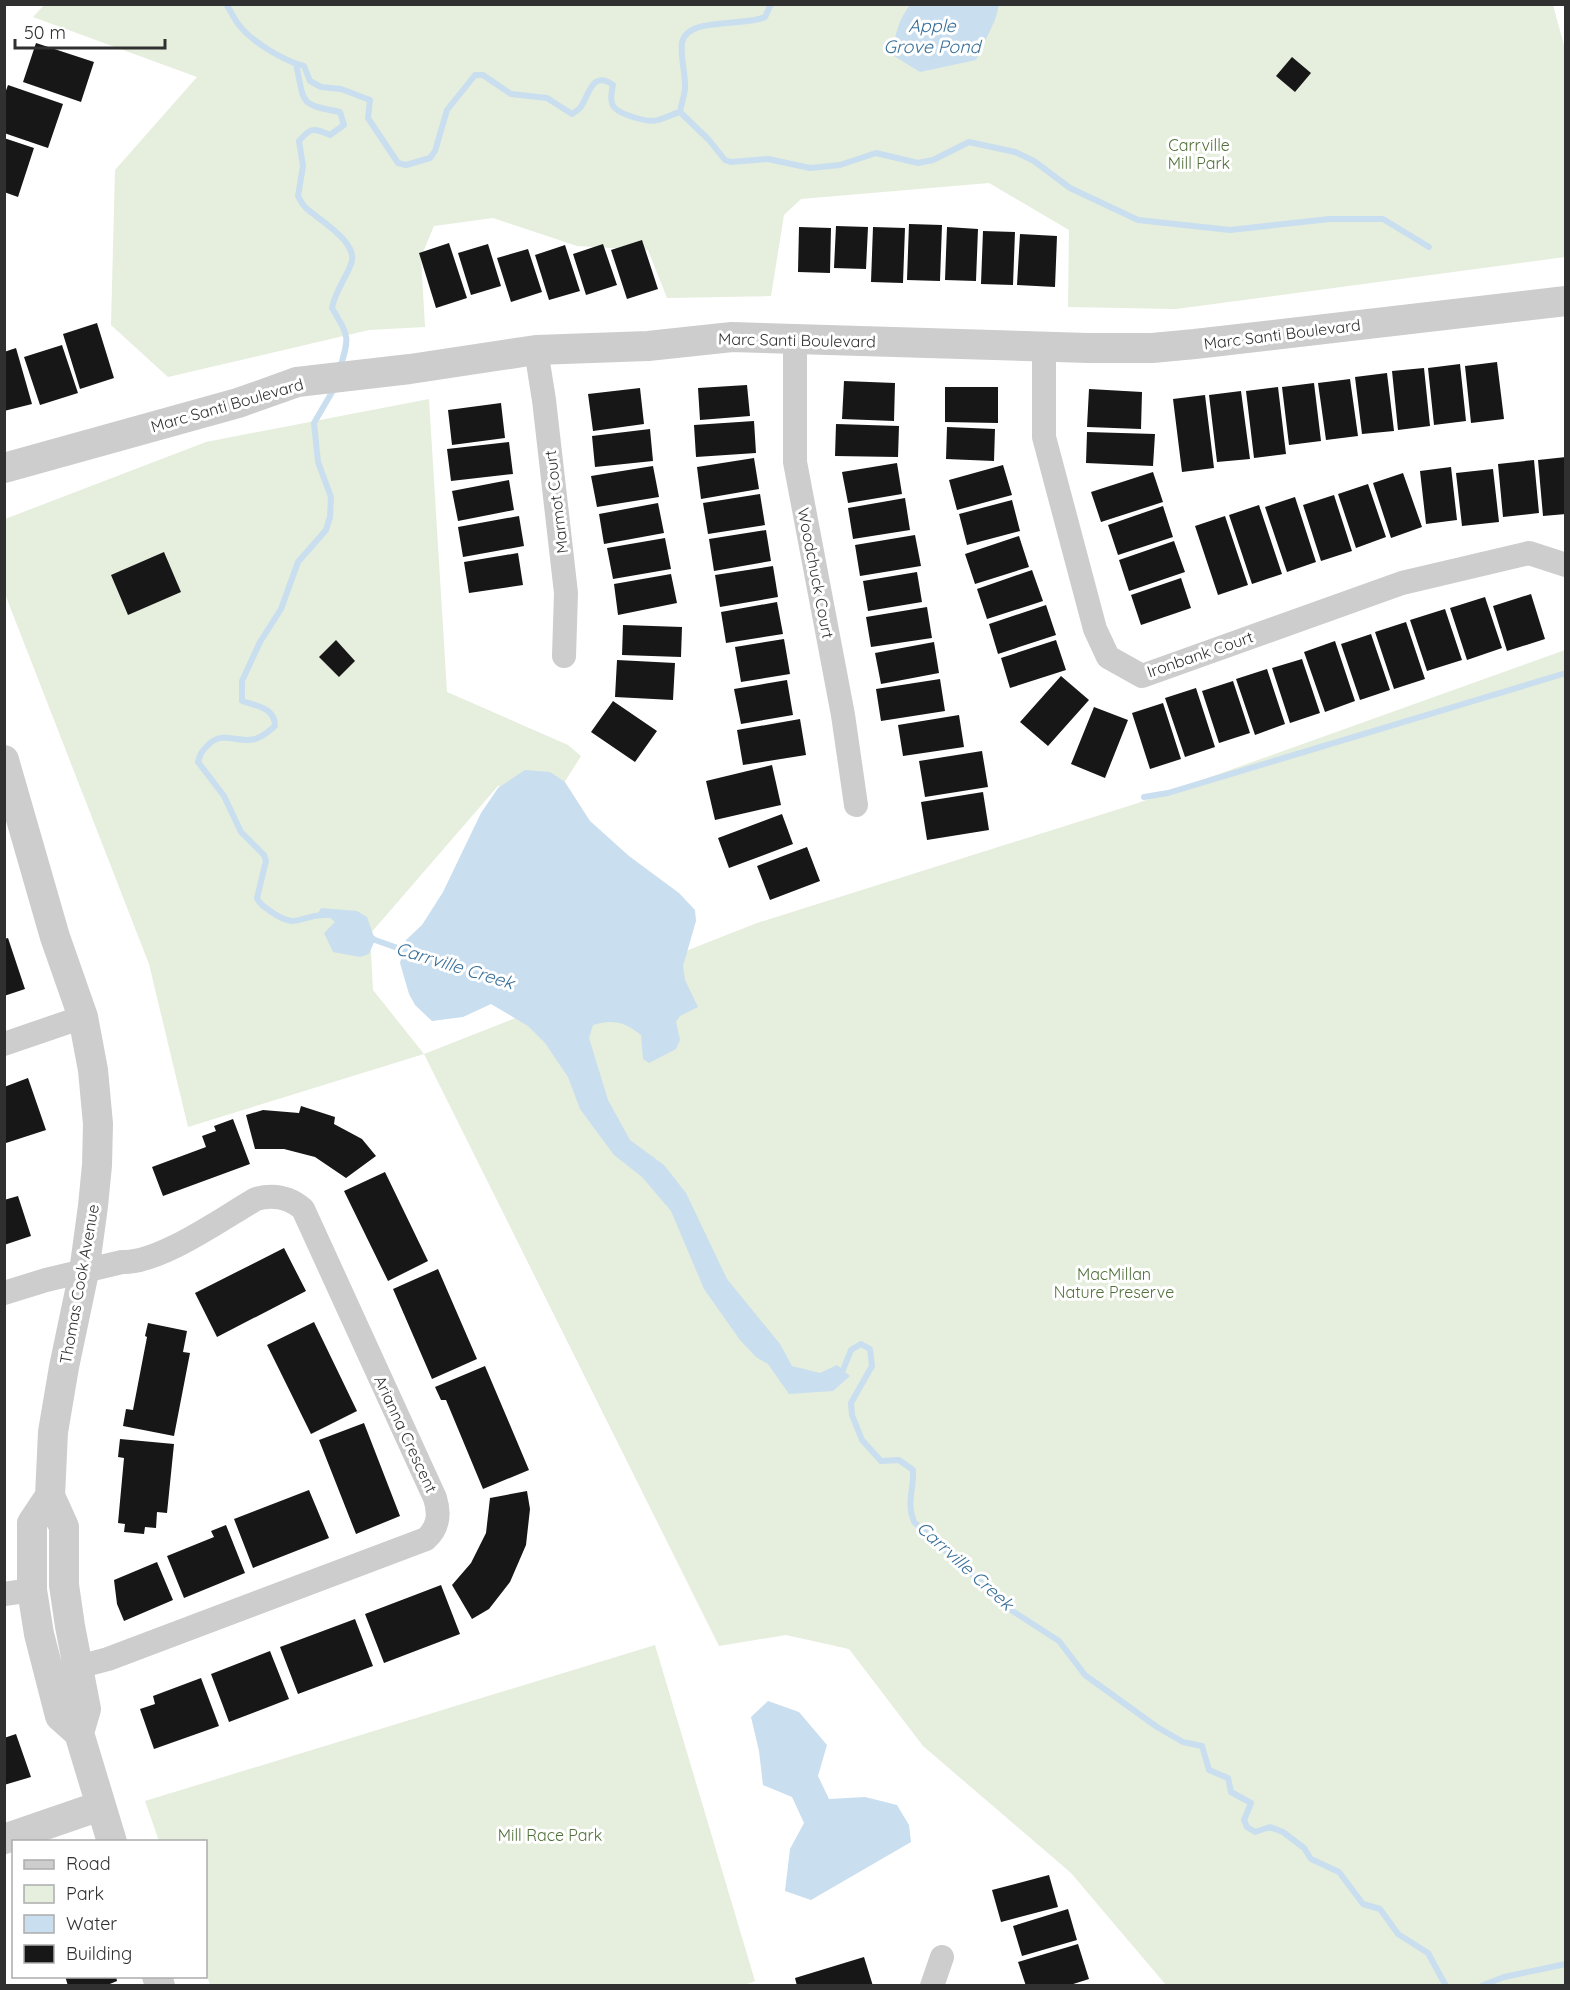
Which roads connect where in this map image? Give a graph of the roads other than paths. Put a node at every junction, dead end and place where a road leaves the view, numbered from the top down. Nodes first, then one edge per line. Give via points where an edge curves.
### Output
1 (1566, 301) edge
2 (795, 338) junction
3 (1044, 347) junction
4 (536, 350) junction
5 (4, 468) edge
6 (1566, 565) edge
7 (564, 656) dead end
8 (5, 765) edge
9 (856, 805) dead end
10 (82, 1017) junction
11 (4, 1044) edge
12 (84, 1272) junction
13 (4, 1293) edge
14 (50, 1496) junction
15 (18, 1592) edge
16 (78, 1667) junction
17 (79, 1733) junction
18 (100, 1806) junction
19 (4, 1839) edge
20 (111, 1840) edge
21 (942, 1957) dead end
22 (932, 1986) edge

1 - 3 street, Marc Santi Boulevard via 1195,345
2 - 3 street, Marc Santi Boulevard
2 - 4 street, Marc Santi Boulevard via 732,337 648,346
2 - 9 street, Woodchuck Court via 795,462
3 - 6 street, Ironbank Court via 1044,437 1095,629 1108,657 1142,676 1402,583 1529,553
4 - 5 street, Marc Santi Boulevard via 297,382 237,403
4 - 7 street, Marmot Court via 566,593
8 - 10 street, Thomas Cook Avenue
10 - 11 street
10 - 12 street, Thomas Cook Avenue via 93,1070 98,1124 98,1166
12 - 13 street, Arianna Crescent
12 - 14 street, Thomas Cook Avenue via 53,1432
12 - 16 street, Arianna Crescent via 165,1252 256,1199 266,1196 292,1200 303,1209 439,1510 433,1532 420,1541
14 - 15 street, Thomas Cook Avenue via 32,1523
14 - 16 street, Thomas Cook Avenue via 64,1527 64,1585
15 - 17 street, Thomas Cook Avenue via 39,1634 60,1716
16 - 17 street, Thomas Cook Avenue via 86,1710
17 - 18 street, Thomas Cook Avenue
18 - 19 street
18 - 20 street, Thomas Cook Avenue
21 - 22 street

